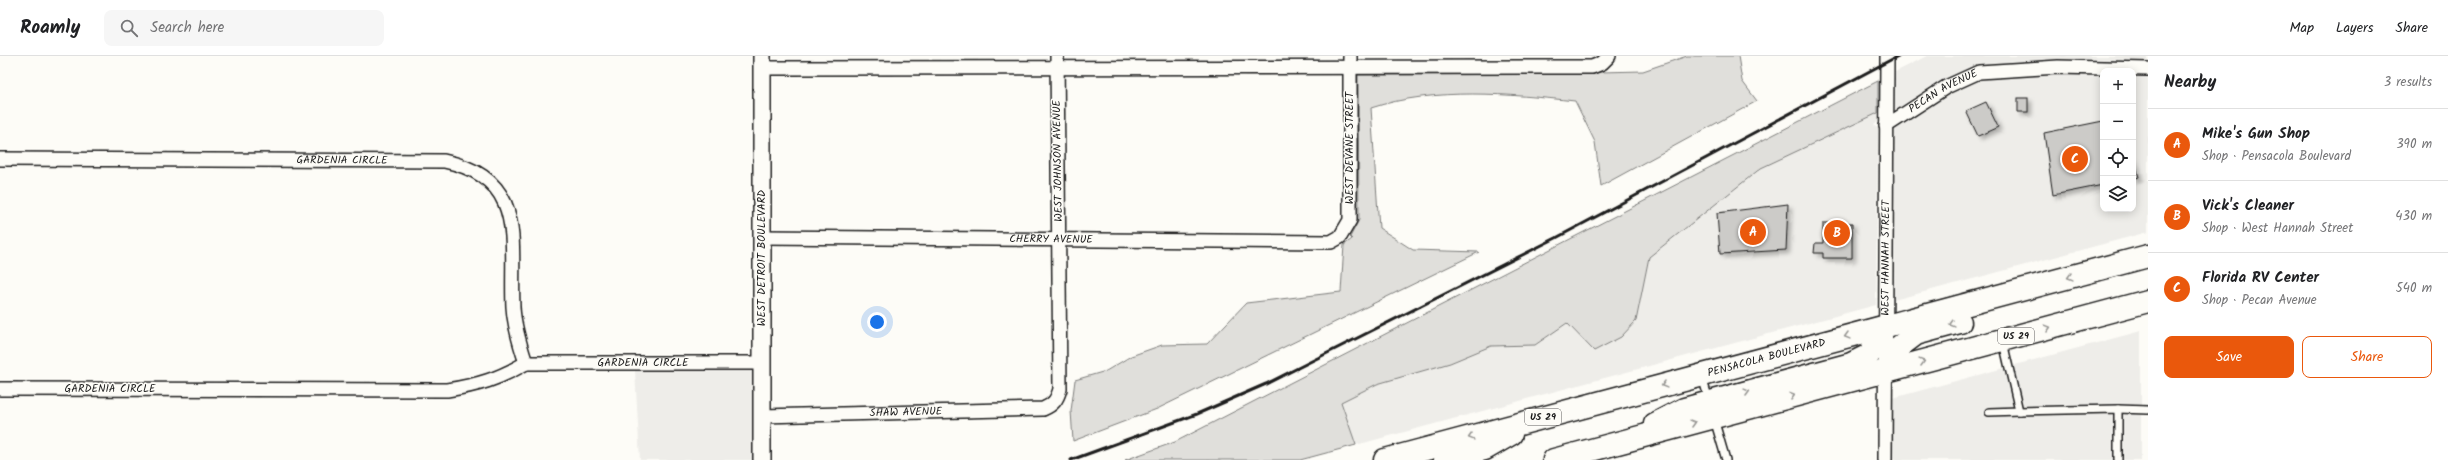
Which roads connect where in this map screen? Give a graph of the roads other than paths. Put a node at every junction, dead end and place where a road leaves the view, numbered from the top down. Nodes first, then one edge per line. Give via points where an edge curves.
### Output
1 (1887, 56) edge
2 (1607, 58) edge
3 (762, 62) edge
4 (1057, 62) edge
5 (1350, 62) edge
6 (2148, 69) edge
7 (1886, 126) junction
8 (0, 159) edge
9 (762, 237) junction
10 (1340, 237) joint
11 (1059, 239) junction
12 (2148, 257) edge
13 (2148, 301) edge
14 (1885, 326) junction
15 (2003, 340) junction
16 (526, 363) junction
17 (761, 363) junction
18 (1885, 372) junction
19 (1702, 375) junction
20 (0, 389) edge
21 (1050, 406) joint
22 (2118, 408) junction
23 (1712, 409) junction
24 (2148, 410) edge
25 (2020, 411) junction
26 (1989, 412) dead end
27 (762, 416) junction
28 (1536, 419) junction
29 (1588, 456) edge
30 (762, 460) edge
31 (1385, 460) edge
32 (1445, 460) edge
33 (1554, 460) edge
34 (1726, 460) edge
35 (1885, 460) edge
36 (2118, 460) edge

1 - 7 street, WEST HANNAH STREET
2 - 5 street via 1592,67
3 - 4 street
3 - 9 street, WEST DETROIT BOULEVARD
4 - 5 street
4 - 11 street, WEST JOHNSON AVENUE
5 - 10 street, WEST DEVANE STREET via 1350,220
6 - 7 street, PECAN AVENUE via 2058,67 1979,72 1946,87
7 - 14 street, WEST HANNAH STREET
8 - 16 street, GARDENIA CIRCLE via 428,161 461,165 477,172 489,182 508,208 512,226 514,318
9 - 11 street, CHERRY AVENUE
9 - 17 street, WEST DETROIT BOULEVARD
10 - 11 street, CHERRY AVENUE via 1331,242
11 - 21 street, WEST JOHNSON AVENUE via 1060,389 1057,399
12 -> 14 highway, PENSACOLA BOULEVARD / US 29
12 -> 18 highway via 2086,287 1916,334 1900,346
15 -> 13 highway, US 29
14 - 18 street, WEST HANNAH STREET
14 -> 19 highway, PENSACOLA BOULEVARD / US 29
23 -> 14 highway via 1851,364 1869,354
18 -> 15 highway, US 29
15 - 25 lane
16 - 17 street, GARDENIA CIRCLE
16 - 20 street, GARDENIA CIRCLE via 501,378 447,390
17 - 27 street, WEST DETROIT BOULEVARD
23 -> 18 highway, US 29
18 - 35 street, WEST HANNAH STREET
19 - 23 lane
19 -> 28 highway, PENSACOLA BOULEVARD / US 29
21 - 27 street, SHAW AVENUE via 1043,409
22 - 24 lane
22 - 25 lane
22 - 36 lane
29 -> 23 highway, US 29
23 - 34 lane
25 - 26 lane
27 - 30 street, WEST DETROIT BOULEVARD
28 -> 31 highway, PENSACOLA BOULEVARD / US 29
28 - 32 highway via 1485,449
29 - 33 highway, US 29

